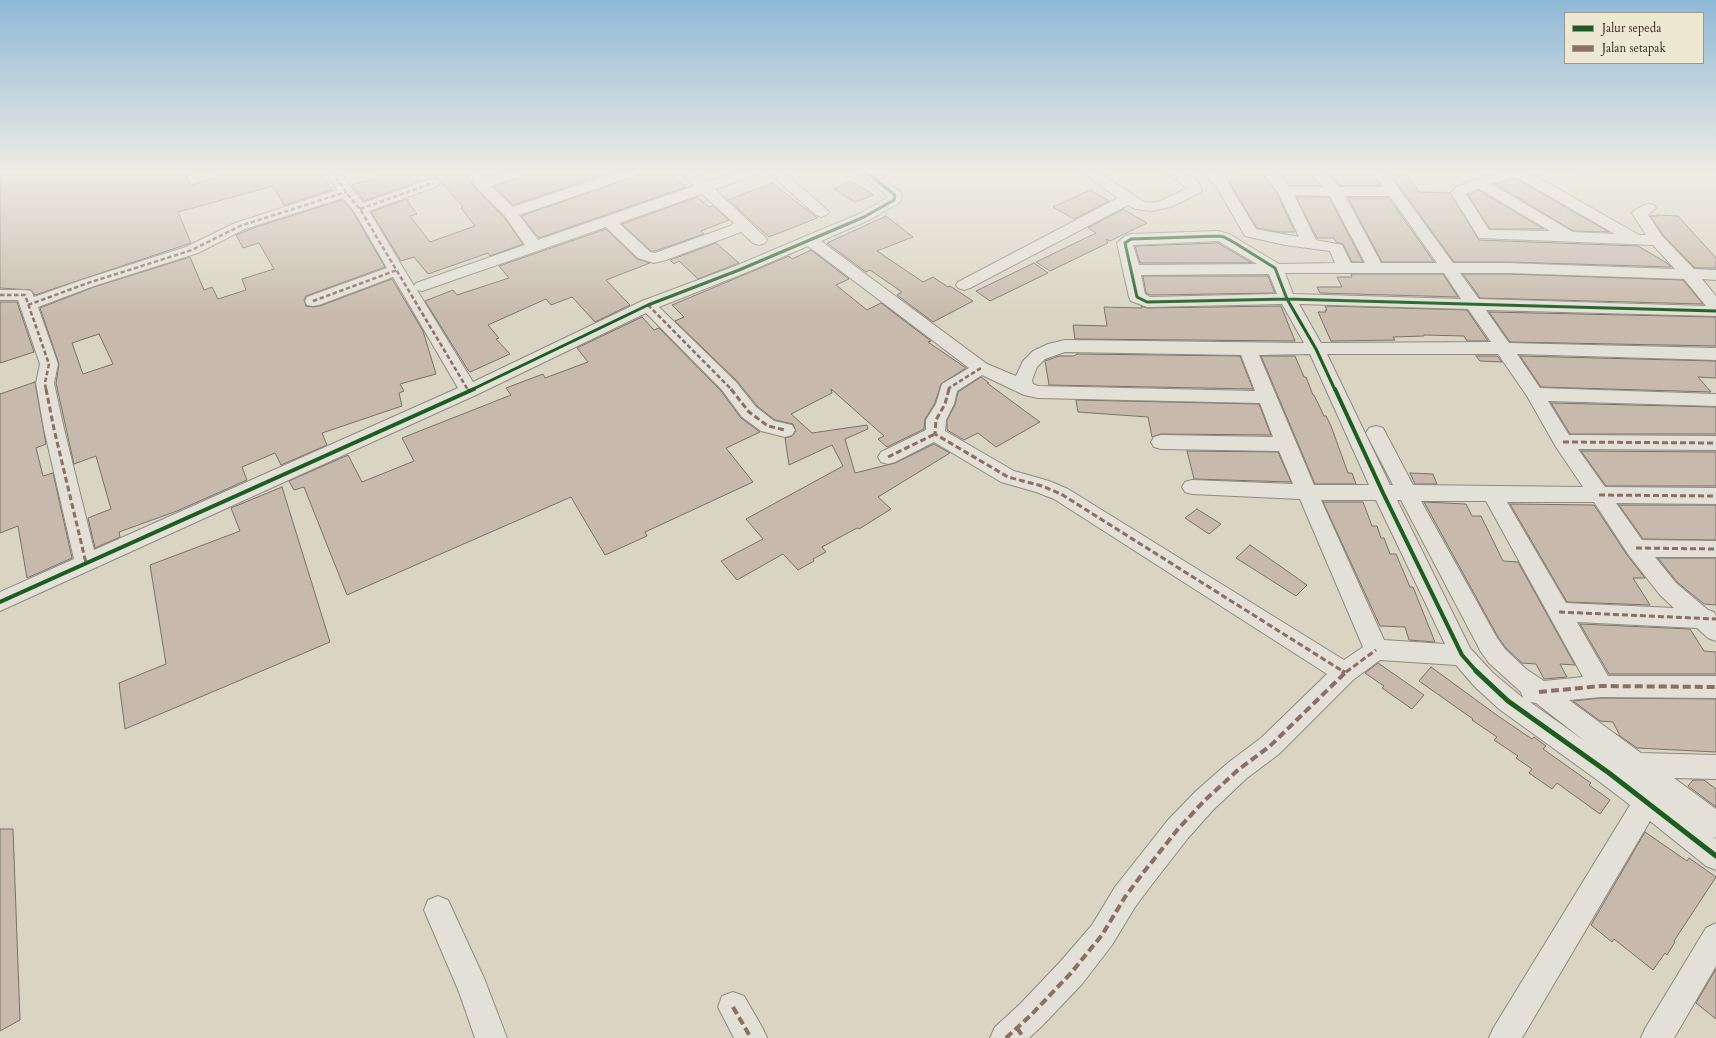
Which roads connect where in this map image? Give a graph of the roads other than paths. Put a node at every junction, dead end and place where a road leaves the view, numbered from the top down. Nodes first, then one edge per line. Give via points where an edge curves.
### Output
1 (260, 219) edge
2 (367, 219) edge
3 (514, 219) edge
4 (616, 219) edge
5 (739, 219) edge
6 (858, 219) edge
7 (1088, 219) edge
8 (1242, 219) edge
9 (1298, 219) edge
10 (1350, 219) edge
11 (1414, 219) edge
12 (1474, 219) edge
13 (1542, 219) edge
14 (1600, 219) edge
15 (1643, 219) edge
16 (609, 222) junction
17 (742, 224) junction
18 (1484, 235) junction
19 (1570, 236) junction
20 (759, 240) dead end
21 (810, 240) junction
22 (1636, 240) junction
23 (1657, 240) junction
24 (1309, 242) junction
25 (535, 247) junction
26 (1448, 267) junction
27 (1275, 268) junction
28 (1345, 268) junction
29 (1376, 268) junction
30 (1508, 268) junction
31 (397, 270) junction
32 (1132, 270) junction
33 (1689, 274) junction
34 (1716, 275) edge
35 (964, 285) dead end
36 (422, 286) dead end
37 (0, 295) edge
38 (1287, 299) junction
39 (313, 301) dead end
40 (1473, 304) junction
41 (28, 305) junction
42 (648, 305) junction
43 (1716, 307) edge
44 (1716, 311) edge
45 (1503, 348) junction
46 (1248, 349) junction
47 (1316, 349) junction
48 (1716, 354) edge
49 (981, 368) junction
50 (1025, 387) junction
51 (469, 391) junction
52 (1535, 394) junction
53 (1267, 397) junction
54 (1716, 400) edge
55 (785, 430) dead end
56 (1376, 433) dead end
57 (935, 434) junction
58 (1161, 442) dead end
59 (1563, 442) junction
60 (1716, 443) edge
61 (1286, 444) junction
62 (888, 457) dead end
63 (1192, 487) dead end
64 (1308, 492) junction
65 (1383, 493) junction
66 (1407, 493) junction
67 (1493, 495) junction
68 (1599, 495) junction
69 (1716, 496) edge
70 (1636, 548) junction
71 (1716, 549) edge
72 (86, 563) junction
73 (0, 602) edge
74 (1559, 612) junction
75 (1711, 623) edge
76 (1376, 650) junction
77 (1462, 655) junction
78 (1345, 672) junction
79 (1601, 686) junction
80 (1716, 687) edge
81 (1539, 692) junction
82 (1508, 700) junction
83 (1634, 764) junction
84 (1716, 767) edge
85 (1609, 773) junction
86 (1646, 803) junction
87 (1716, 825) edge
88 (1716, 856) edge
89 (438, 910) dead end
90 (1716, 938) edge
91 (733, 1007) dead end
92 (1016, 1035) edge
93 (491, 1038) edge
94 (751, 1038) edge
95 (1505, 1038) edge
96 (1657, 1038) edge

1 - 41 street via 240,226 192,250
2 - 31 street
3 - 25 street
4 - 16 street
5 - 17 street
6 - 21 street
7 - 35 street
8 - 24 street via 1250,233
9 - 24 street
10 - 29 street
11 - 26 street
12 - 18 street
13 - 19 street
14 - 22 street
15 - 23 street
16 - 17 street via 644,255 654,258 660,258
16 - 25 street
17 - 20 street
18 - 19 street
18 - 30 street
19 - 22 street
21 - 42 street
21 - 49 street
22 - 23 street
23 - 33 street
24 - 28 street via 1336,248
25 - 36 street
26 - 29 street
26 - 30 street
26 - 40 street
27 - 28 street
27 - 32 street
27 - 32 street via 1235,243 1218,236 1131,239 1125,243
27 - 38 street
28 - 29 street
30 - 33 street
31 - 39 street
31 - 51 street
32 - 38 street via 1137,297 1147,302
33 - 34 street
33 - 43 street
37 - 41 street via 25,295
38 - 40 street
38 - 47 street
40 - 44 street
40 - 45 street
41 - 72 street via 49,364 45,382
42 - 51 street
42 - 55 street via 729,386 749,412 768,426
45 - 47 street
45 - 48 street
45 - 52 street
46 - 47 street
46 - 50 street via 1065,346 1039,355 1029,365 1023,380
46 - 53 street
47 - 65 street
49 - 50 street
49 - 57 street via 949,388 945,404 936,420
50 - 53 street via 1031,391 1045,392
51 - 72 street
52 - 54 street
52 - 59 street
53 - 61 street
56 - 66 street
57 - 62 street
57 - 78 street via 1008,477 1061,494
58 - 61 street
59 - 60 street
59 - 68 street
61 - 64 street
63 - 64 street
64 - 65 street
64 - 76 street
65 - 66 street
65 - 77 street
66 - 67 street
66 - 81 street via 1489,645 1506,666
67 - 68 street
67 - 74 street
68 - 69 street
68 - 70 street
70 - 71 street
70 - 75 street via 1668,589
72 - 73 street
74 - 75 street
74 - 79 street
76 - 77 street
76 - 78 street
77 - 82 street via 1475,671
78 - 92 street via 1270,746 1204,800 1124,897 1102,935
79 - 80 street
79 - 81 street
81 - 82 street
81 - 83 street
82 - 85 street
83 - 84 street
83 - 85 street
83 - 87 street
85 - 86 street
86 - 88 street
86 - 95 street
89 - 93 street via 473,989
90 - 96 street
91 - 94 street

